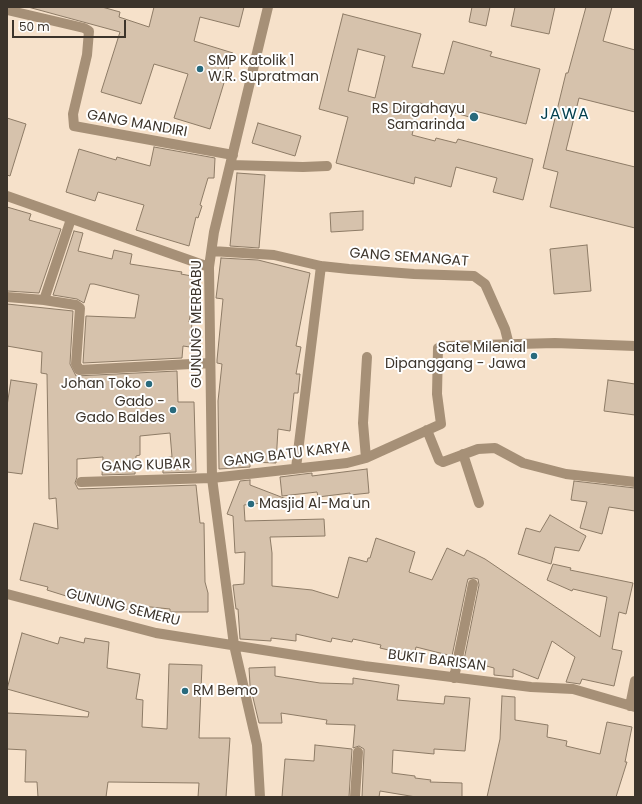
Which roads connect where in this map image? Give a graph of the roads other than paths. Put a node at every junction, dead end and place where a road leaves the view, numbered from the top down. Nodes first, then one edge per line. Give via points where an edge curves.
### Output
1 (268, 7) edge
2 (7, 10) edge
3 (232, 160) junction
4 (327, 166) dead end
5 (7, 196) edge
6 (71, 219) junction
7 (212, 251) junction
8 (321, 266) junction
9 (209, 267) junction
10 (7, 296) edge
11 (44, 300) junction
12 (509, 345) junction
13 (635, 346) edge
14 (367, 357) dead end
15 (210, 364) junction
16 (427, 430) junction
17 (463, 454) junction
18 (366, 458) junction
19 (296, 468) junction
20 (212, 478) junction
21 (81, 482) dead end
22 (635, 482) edge
23 (479, 503) dead end
24 (473, 584) dead end
25 (7, 594) edge
26 (234, 646) junction
27 (454, 678) junction
28 (635, 681) edge
29 (633, 706) edge
30 (358, 752) dead end
31 (260, 797) edge
32 (355, 797) edge

1 - 3 street, GUNUNG MERBABU
2 - 3 street, GANG MANDIRI via 89,31 87,55 72,114 74,126
3 - 4 street via 302,167
3 - 7 street, GUNUNG MERBABU via 214,232
5 - 6 street
6 - 9 street
6 - 11 street
7 - 8 street, GANG SEMANGAT via 274,255
7 - 9 street, GUNUNG MERBABU
8 - 12 street, GANG SEMANGAT via 474,276 485,284
8 - 19 street
9 - 15 street, GUNUNG MERBABU
10 - 11 street
11 - 15 street via 76,305 80,308 76,364 79,370
12 - 13 street via 555,342
12 - 16 street, GANG BATU KARYA via 438,348 437,394 441,424
14 - 18 street via 363,423
15 - 20 street, GUNUNG MERBABU
16 - 17 street via 440,461
16 - 18 street, GANG BATU KARYA
17 - 22 street via 478,449 495,448 524,463 566,474
17 - 23 street
18 - 19 street, GANG BATU KARYA via 347,464
19 - 20 street, GANG BATU KARYA
20 - 21 street, GANG KUBAR
20 - 26 street, GUNUNG MERBABU
24 - 27 street
25 - 26 street, GUNUNG SEMERU via 156,633
26 - 27 street, BUKIT BARISAN
26 - 31 street, GUNUNG MERBABU via 257,745
27 - 29 street, BUKIT BARISAN via 573,689
28 - 29 street
30 - 32 street

